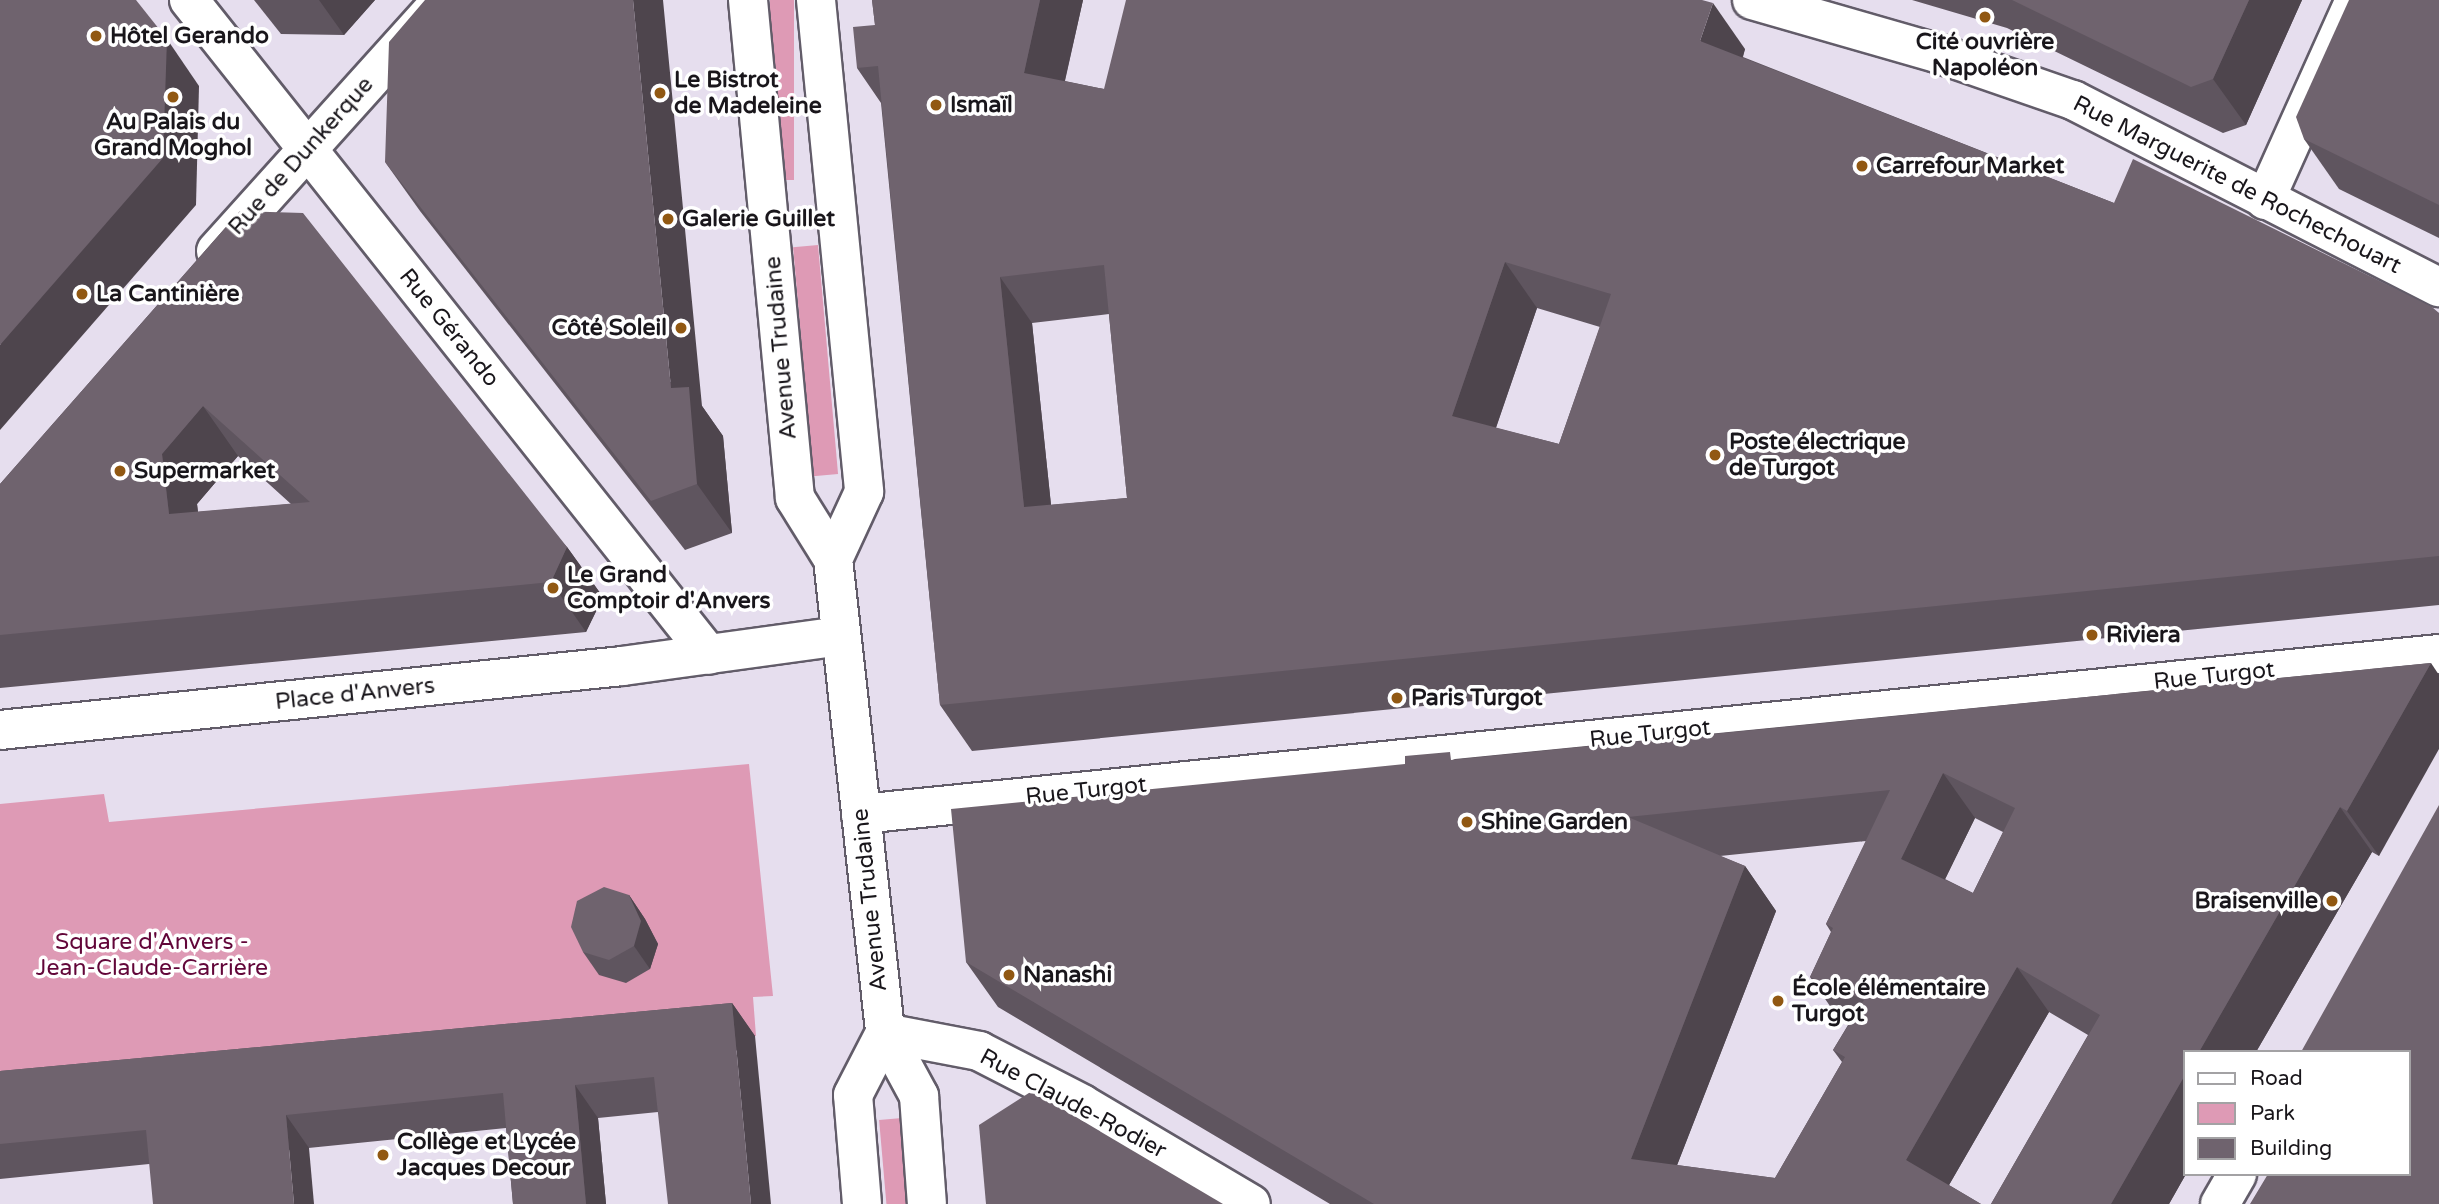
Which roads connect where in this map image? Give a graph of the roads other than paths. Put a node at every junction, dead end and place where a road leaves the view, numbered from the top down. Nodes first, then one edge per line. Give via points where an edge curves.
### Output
1 (188, 0) edge
2 (442, 0) edge
3 (748, 0) edge
4 (816, 0) edge
5 (1752, 0) edge
6 (2355, 0) edge
7 (306, 149) junction
8 (2265, 200) junction
9 (192, 278) edge
10 (2439, 287) edge
11 (832, 559) junction
12 (841, 636) junction
13 (2439, 654) edge
14 (709, 655) junction
15 (0, 730) edge
16 (861, 814) junction
17 (885, 1033) junction
18 (2236, 1176) edge
19 (862, 1204) edge
20 (927, 1204) edge
21 (1251, 1204) edge
22 (2220, 1204) edge

1 - 7 street, Rue Gérando
2 - 7 street, Rue de Dunkerque
3 - 11 street, Avenue Trudaine via 795,498
4 - 11 street via 864,492
5 - 8 street, Rue Marguerite de Rochechouart via 1937,53 2073,100
6 - 8 street
7 - 9 street, Rue de Dunkerque
7 - 14 street, Rue Gérando
8 - 10 street, Rue Marguerite de Rochechouart
11 - 12 street, Avenue Trudaine
12 - 14 street, Place d'Anvers
12 - 16 street, Avenue Trudaine
13 - 16 street, Rue Turgot
14 - 15 street, Place d'Anvers
16 - 17 street, Avenue Trudaine
17 - 19 street via 853,1095
17 - 20 street, Avenue Trudaine via 919,1096
17 - 21 street, Rue Claude-Rodier via 979,1051 1082,1104
18 - 22 street

